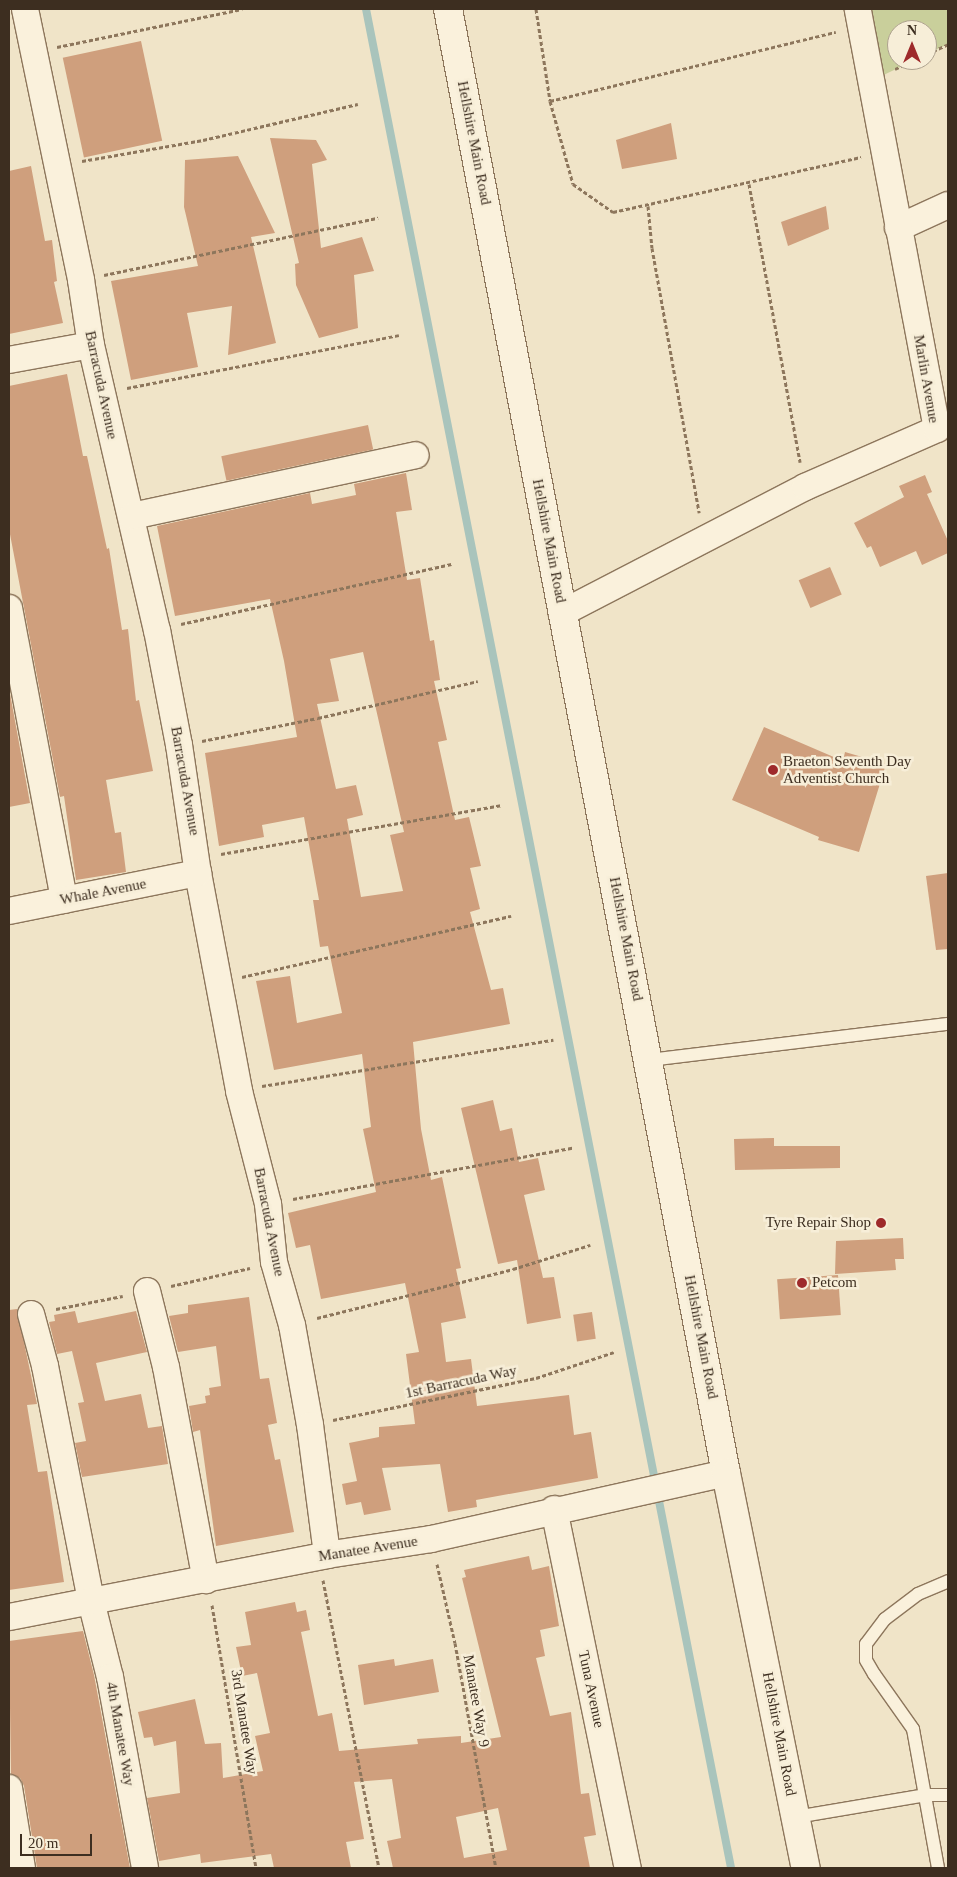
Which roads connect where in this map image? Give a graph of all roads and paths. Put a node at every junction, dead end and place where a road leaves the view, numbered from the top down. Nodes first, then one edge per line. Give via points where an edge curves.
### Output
1 (25, 9) edge
2 (242, 9) edge
3 (448, 9) edge
4 (536, 9) edge
5 (859, 18) edge
6 (34, 51) junction
7 (550, 101) junction
8 (358, 104) dead end
9 (883, 152) junction
10 (57, 166) junction
11 (749, 184) junction
12 (948, 205) edge
13 (648, 206) junction
14 (378, 218) dead end
15 (898, 228) junction
16 (81, 280) junction
17 (399, 335) dead end
18 (91, 345) junction
19 (9, 360) edge
20 (102, 393) junction
21 (416, 455) dead end
22 (805, 487) junction
23 (132, 516) junction
24 (704, 538) junction
25 (451, 564) dead end
26 (9, 608) edge
27 (562, 613) junction
28 (157, 630) junction
29 (478, 681) dead end
30 (179, 745) junction
31 (501, 805) dead end
32 (198, 866) junction
33 (64, 900) junction
34 (9, 911) edge
35 (511, 916) dead end
36 (220, 982) junction
37 (948, 1024) edge
38 (553, 1040) dead end
39 (649, 1060) junction
40 (240, 1091) junction
41 (572, 1148) dead end
42 (268, 1204) junction
43 (590, 1245) dead end
44 (147, 1291) dead end
45 (31, 1314) dead end
46 (292, 1325) junction
47 (614, 1352) dead end
48 (310, 1425) junction
49 (726, 1473) junction
50 (554, 1509) junction
51 (431, 1539) junction
52 (323, 1556) junction
53 (206, 1580) junction
54 (948, 1581) edge
55 (91, 1601) junction
56 (9, 1617) edge
57 (9, 1788) edge
58 (926, 1795) junction
59 (948, 1795) edge
60 (796, 1817) junction
61 (22, 1868) edge
62 (145, 1868) edge
63 (256, 1868) edge
64 (379, 1868) edge
65 (496, 1868) edge
66 (628, 1868) edge
67 (806, 1868) edge
68 (938, 1868) edge

1 - 6 street, Barracuda Avenue
2 - 6 path
3 - 27 main road, Hellshire Main Road
4 - 7 path
5 - 7 path
5 - 9 street, Marlin Avenue
6 - 10 street, Barracuda Avenue
7 - 13 path via 573,184 613,212
8 - 10 path via 203,140
9 - 11 path
9 - 15 street, Marlin Avenue
10 - 16 street, Barracuda Avenue
11 - 13 path
11 - 22 path
12 - 15 street
13 - 24 path via 652,248
14 - 16 path
15 - 22 street, Marlin Avenue via 937,429
16 - 18 street, Barracuda Avenue
17 - 20 path
18 - 19 street
18 - 20 street, Barracuda Avenue
20 - 23 street, Barracuda Avenue
21 - 23 street
22 - 24 street, Marlin Avenue
23 - 28 street, Barracuda Avenue
24 - 27 street, Marlin Avenue
25 - 28 path
26 - 33 street
27 - 39 main road, Hellshire Main Road
28 - 30 street, Barracuda Avenue
29 - 30 path via 318,718
30 - 32 street, Barracuda Avenue
31 - 32 path
32 - 33 street, Whale Avenue
32 - 36 street, Barracuda Avenue
33 - 34 street, Whale Avenue
35 - 36 path
36 - 40 street, Barracuda Avenue
37 - 39 lane
38 - 40 path
39 - 49 main road, Hellshire Main Road
40 - 42 street, Barracuda Avenue
41 - 42 path
42 - 46 street, Barracuda Avenue via 274,1262
43 - 46 path via 512,1269
44 - 53 street via 166,1367
45 - 55 street, 4th Manatee Way via 45,1366
46 - 48 street, Barracuda Avenue
47 - 48 path, 1st Barracuda Way via 536,1378
48 - 52 street, Barracuda Avenue
49 - 50 street, Manatee Avenue
49 - 60 main road, Hellshire Main Road
50 - 51 street, Manatee Avenue
50 - 66 street, Tuna Avenue
51 - 52 street, Manatee Avenue
51 - 65 path, Manatee Way 9 via 455,1643
52 - 53 street, Manatee Avenue
52 - 64 path
53 - 55 street, Manatee Avenue
53 - 63 path, 3rd Manatee Way via 220,1642
54 - 58 lane via 918,1594 885,1619 866,1644 866,1660 913,1729
55 - 56 street, Manatee Avenue
55 - 62 street, 4th Manatee Way via 110,1677
57 - 61 street
58 - 59 lane
58 - 60 lane
58 - 68 lane
60 - 67 main road, Hellshire Main Road

